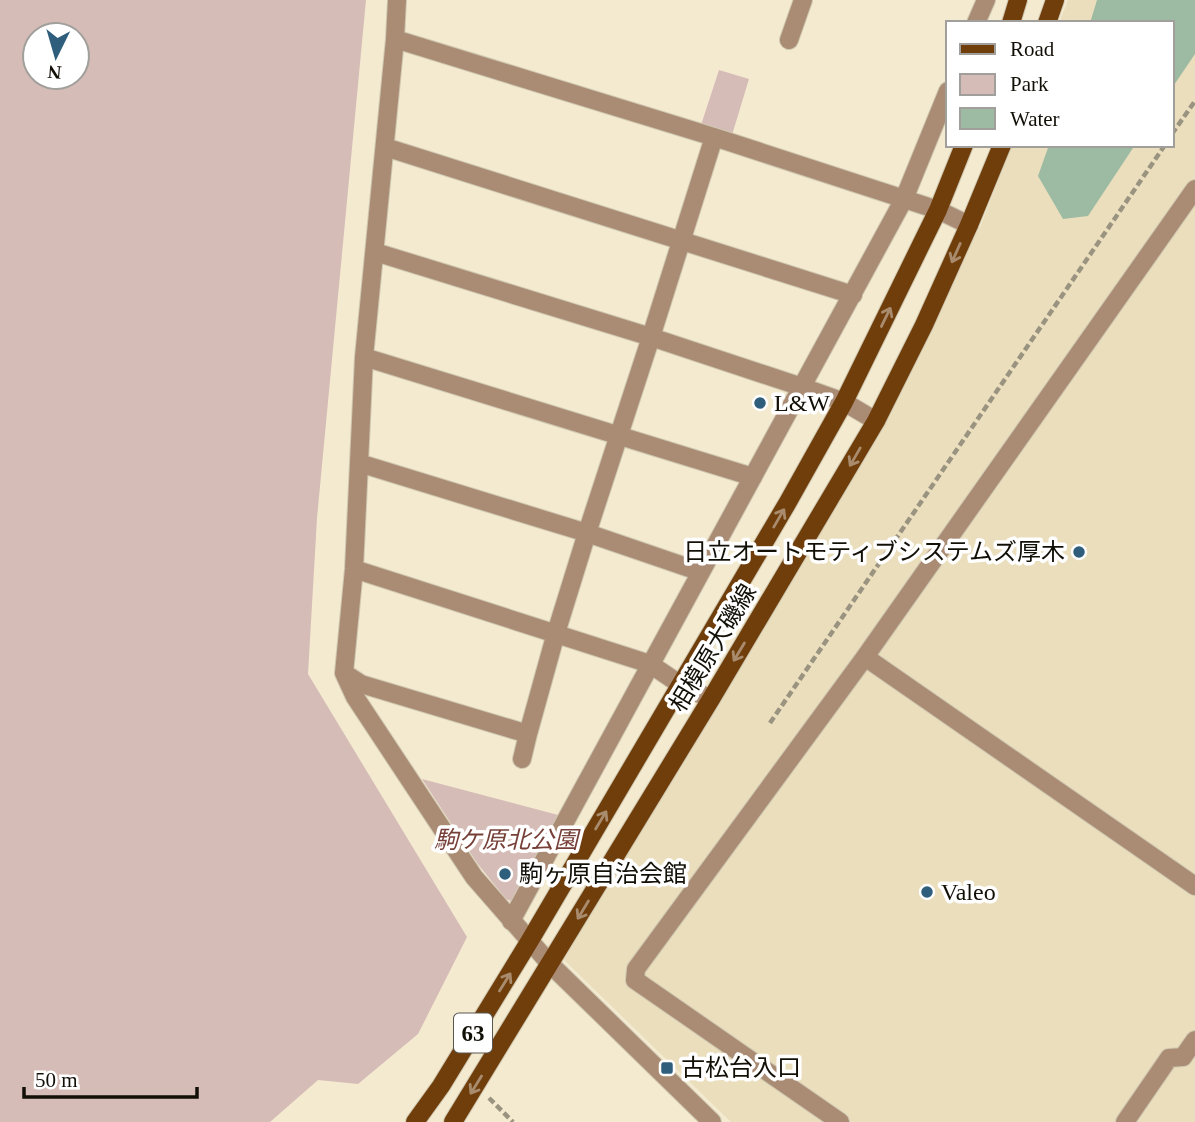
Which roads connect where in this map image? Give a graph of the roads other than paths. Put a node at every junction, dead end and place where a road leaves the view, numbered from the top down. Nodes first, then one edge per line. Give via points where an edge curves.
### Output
1 (397, 0) edge
2 (803, 0) edge
3 (986, 0) edge
4 (1018, 0) edge
5 (1055, 0) edge
6 (977, 21) edge
7 (1012, 21) edge
8 (1048, 21) edge
9 (396, 39) junction
10 (789, 40) dead end
11 (946, 97) edge
12 (714, 137) junction
13 (385, 147) junction
14 (963, 147) edge
15 (1001, 147) edge
16 (1195, 189) edge
17 (904, 199) junction
18 (938, 210) junction
19 (969, 225) junction
20 (681, 241) junction
21 (375, 252) junction
22 (853, 295) junction
23 (651, 337) junction
24 (365, 357) junction
25 (802, 387) junction
26 (844, 402) junction
27 (876, 421) junction
28 (618, 435) junction
29 (359, 463) junction
30 (753, 477) junction
31 (587, 533) junction
32 (354, 569) junction
33 (701, 572) junction
34 (556, 634) junction
35 (865, 657) junction
36 (650, 664) junction
37 (344, 673) junction
38 (681, 685) junction
39 (711, 699) junction
40 (528, 734) junction
41 (522, 759) dead end
42 (1195, 886) edge
43 (511, 921) junction
44 (529, 942) junction
45 (550, 964) junction
46 (1195, 1040) edge
47 (415, 1122) edge
48 (453, 1122) edge
49 (712, 1122) edge
50 (840, 1122) edge
51 (1125, 1122) edge

1 - 9 street
2 - 10 street
3 - 6 street
4 - 7 main road
5 - 8 main road
9 - 12 street
9 - 13 street
11 - 17 street
12 - 17 street
12 - 20 street
13 - 20 street
13 - 21 street
14 - 18 main road, 相模原大磯線 / 63
15 - 19 main road, 相模原大磯線 / 63
16 - 35 street
17 - 18 street
17 - 22 street
18 - 19 street
26 -> 18 main road, 相模原大磯線 / 63
19 -> 27 main road, 相模原大磯線 / 63
20 - 22 street
20 - 23 street
21 - 23 street
21 - 24 street
22 - 25 street
23 - 25 street
23 - 28 street
24 - 28 street
24 - 29 street
25 - 26 street
25 - 30 street
26 - 27 street
38 -> 26 main road, 相模原大磯線 / 63
27 -> 39 main road, 相模原大磯線 / 63
28 - 30 street
28 - 31 street
29 - 31 street
29 - 32 street
30 - 33 street
31 - 33 street
31 - 34 street
32 - 34 street
32 - 37 street
33 - 36 street
34 - 36 street
34 - 40 street
35 - 42 street
35 - 50 street via 636,969 635,980
36 - 38 street
36 - 43 street
37 - 40 street via 361,684
37 - 43 street via 355,697 474,877
38 - 39 street
44 -> 38 main road, 相模原大磯線 / 63
39 -> 45 main road, 相模原大磯線 / 63
40 - 41 street
43 - 44 street
44 - 45 street
47 -> 44 main road, 相模原大磯線 / 63
45 -> 48 main road, 相模原大磯線 / 63
45 - 49 street
46 - 51 street via 1183,1057 1169,1058

